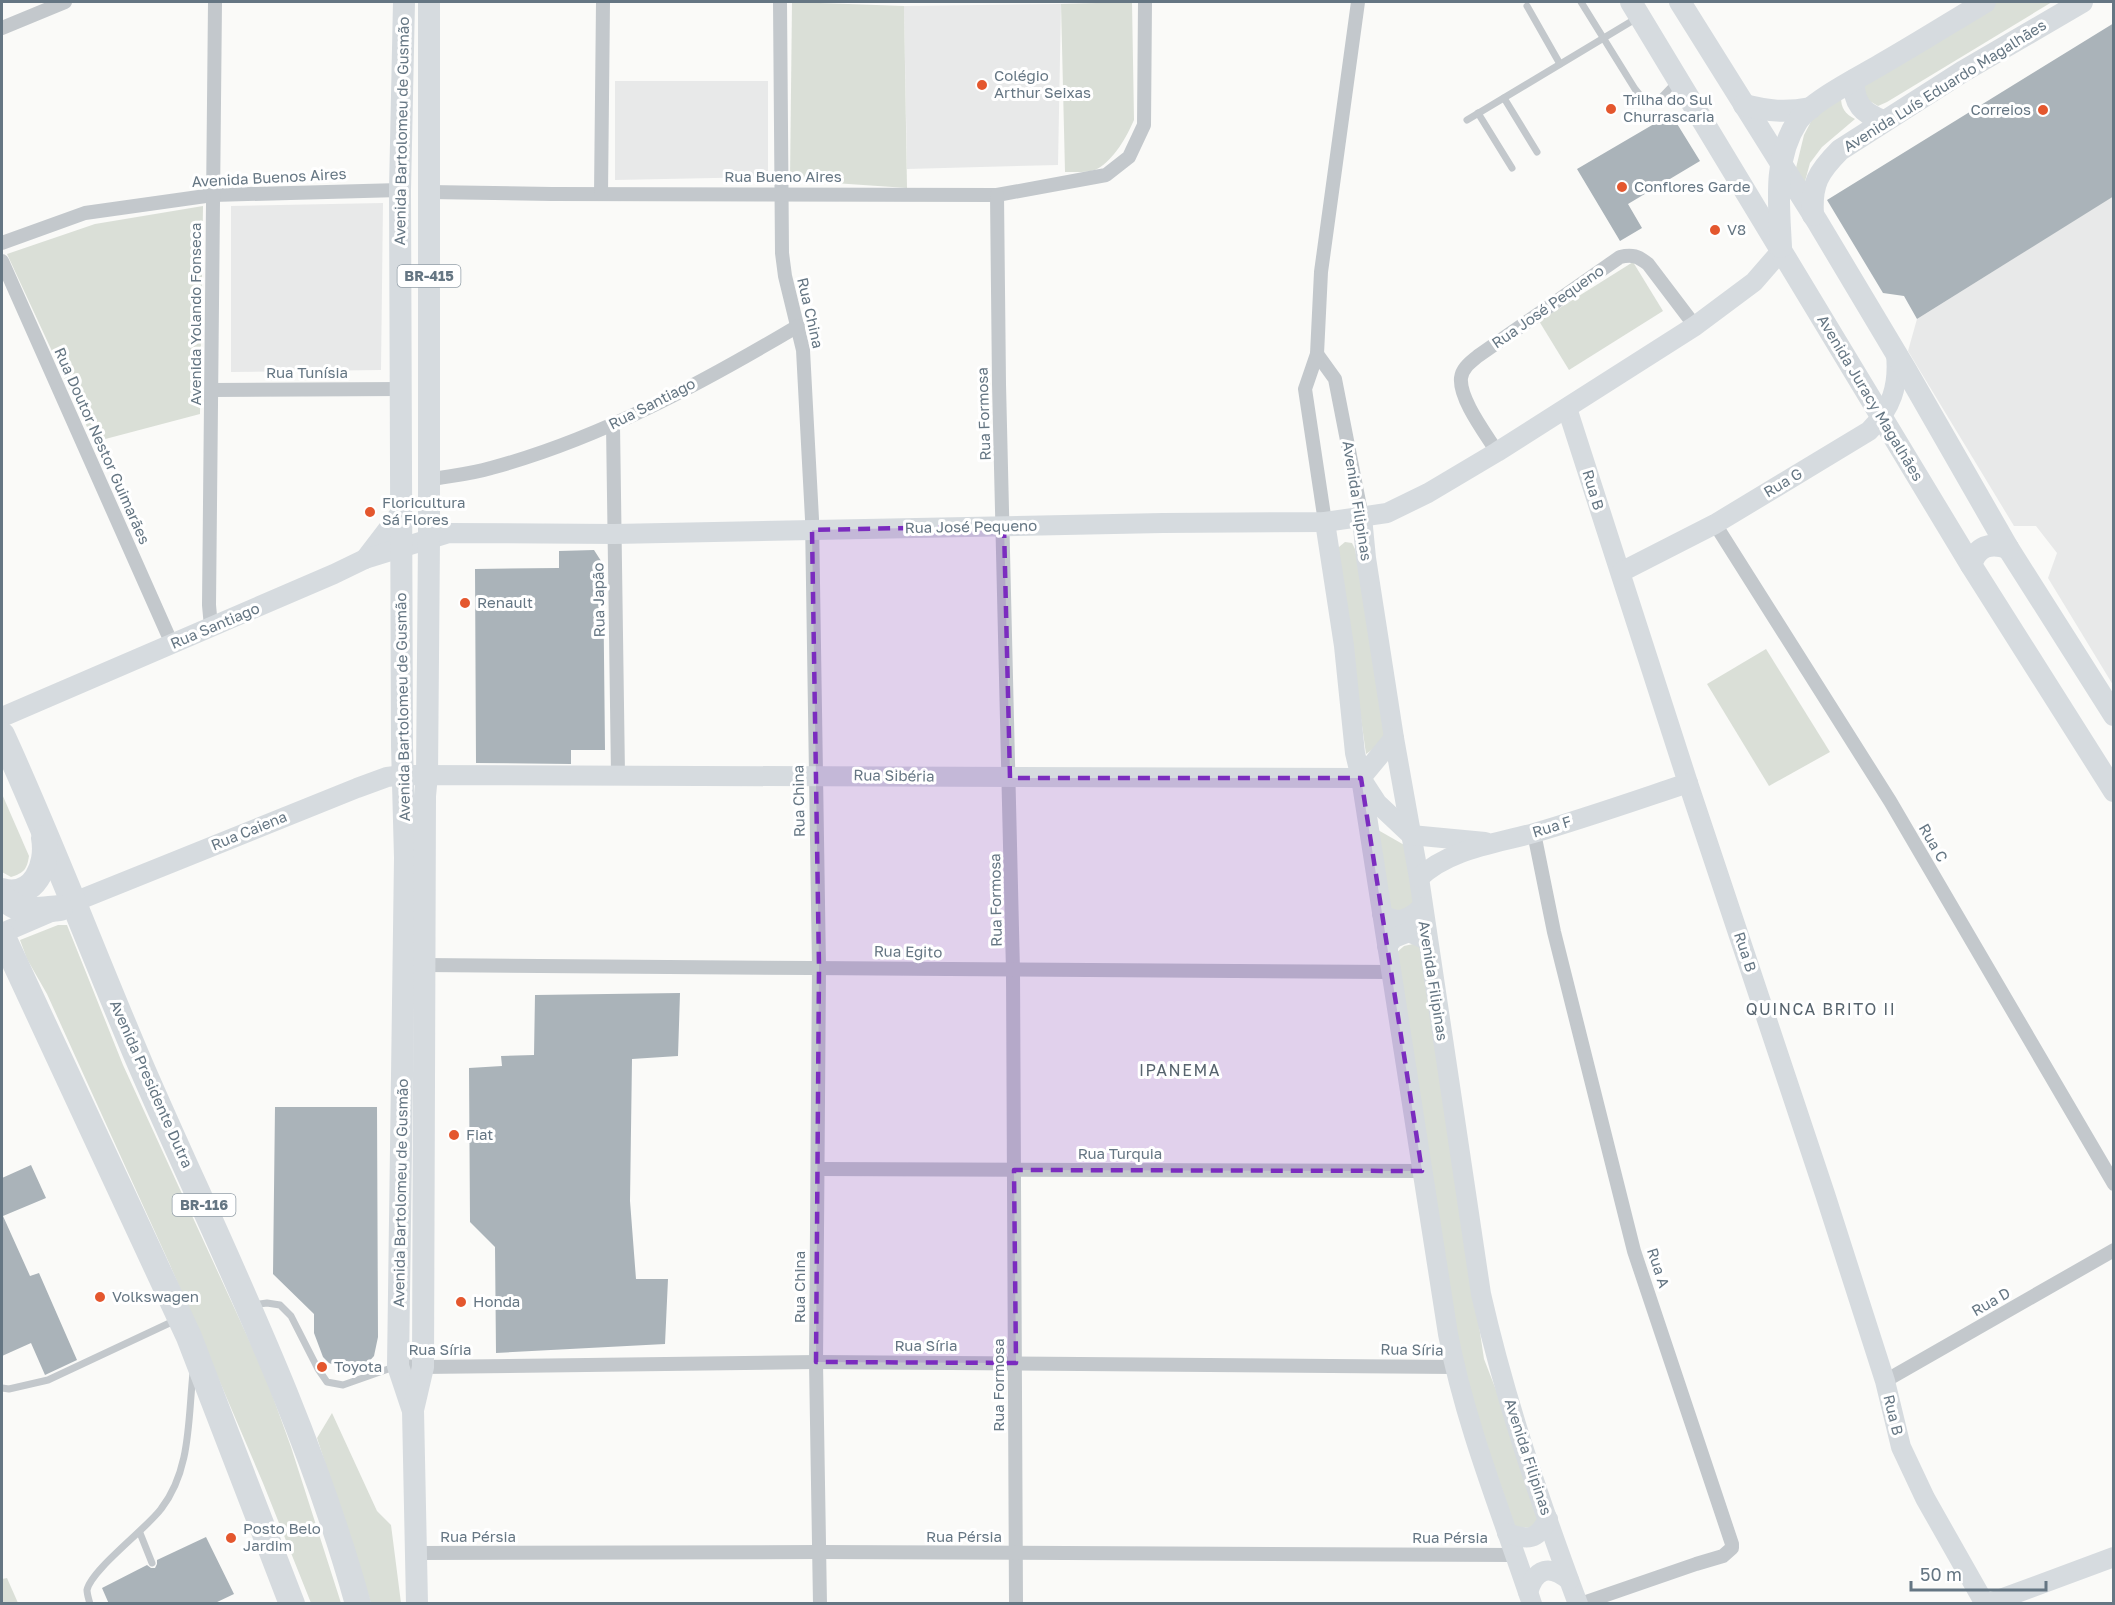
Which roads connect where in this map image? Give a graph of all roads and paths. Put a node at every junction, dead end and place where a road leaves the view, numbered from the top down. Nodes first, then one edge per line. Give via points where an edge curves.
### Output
1 (65, 2) edge
2 (215, 2) edge
3 (404, 2) edge
4 (429, 2) edge
5 (603, 2) edge
6 (780, 2) edge
7 (1145, 2) edge
8 (1358, 2) edge
9 (1581, 2) edge
10 (1680, 2) edge
11 (1985, 2) edge
12 (2082, 2) edge
13 (1527, 6) dead end
14 (1635, 9) edge
15 (2, 28) edge
16 (1604, 39) junction
17 (1560, 64) junction
18 (1678, 80) junction
19 (1854, 80) junction
20 (1504, 98) junction
21 (1744, 105) junction
22 (1811, 108) junction
23 (1478, 113) junction
24 (1467, 120) dead end
25 (1883, 121) junction
26 (1537, 152) dead end
27 (1780, 164) junction
28 (1512, 168) dead end
29 (400, 190) junction
30 (429, 192) junction
31 (781, 193) junction
32 (602, 194) junction
33 (213, 195) junction
34 (997, 195) junction
35 (1813, 215) junction
36 (2, 243) edge
37 (1781, 251) junction
38 (2, 261) edge
39 (798, 326) junction
40 (1695, 326) junction
41 (1317, 354) junction
42 (1896, 354) junction
43 (402, 389) junction
44 (212, 390) junction
45 (1567, 408) junction
46 (1883, 418) junction
47 (613, 425) junction
48 (1497, 452) junction
49 (428, 480) junction
50 (401, 512) junction
51 (1362, 517) junction
52 (1325, 522) junction
53 (1715, 524) junction
54 (1004, 526) junction
55 (812, 530) junction
56 (614, 534) junction
57 (429, 544) junction
58 (402, 546) junction
59 (2008, 548) junction
60 (365, 559) junction
61 (1971, 565) junction
62 (1621, 572) junction
63 (211, 627) junction
64 (172, 644) junction
65 (2114, 715) edge
66 (2, 717) edge
67 (2, 735) edge
68 (1394, 738) junction
69 (404, 775) junction
70 (427, 775) junction
71 (618, 775) junction
72 (815, 776) junction
73 (1010, 778) junction
74 (1361, 778) junction
75 (1688, 783) junction
76 (2114, 792) edge
77 (37, 812) junction
78 (1534, 833) junction
79 (1411, 835) junction
80 (1493, 843) junction
81 (1419, 878) junction
82 (2, 891) edge
83 (2, 897) edge
84 (67, 905) junction
85 (1422, 907) junction
86 (1383, 914) junction
87 (2, 934) edge
88 (1427, 940) junction
89 (1387, 946) junction
90 (425, 965) junction
91 (819, 967) junction
92 (1013, 971) junction
93 (1391, 972) junction
94 (818, 1169) junction
95 (1014, 1170) junction
96 (1422, 1171) junction
97 (2114, 1184) edge
98 (2114, 1250) edge
99 (250, 1306) junction
100 (181, 1317) junction
101 (196, 1352) junction
102 (816, 1362) junction
103 (1016, 1363) junction
104 (398, 1366) junction
105 (423, 1367) junction
106 (1454, 1367) junction
107 (1885, 1382) junction
108 (2, 1388) edge
109 (412, 1410) junction
110 (1548, 1519) junction
111 (140, 1533) junction
112 (1507, 1533) junction
113 (819, 1552) junction
114 (415, 1553) junction
115 (1015, 1553) junction
116 (1514, 1555) junction
117 (2114, 1557) edge
118 (152, 1563) dead end
119 (1569, 1580) junction
120 (1530, 1598) edge
121 (90, 1604) edge
122 (292, 1604) edge
123 (358, 1604) edge
124 (417, 1604) edge
125 (820, 1604) edge
126 (1016, 1604) edge
127 (1579, 1604) edge
128 (1986, 1604) edge

1 - 15 street
2 - 33 street, Avenida Yolando Fonseca
3 - 29 main road, Avenida Bartolomeu de Gusmão
4 - 30 main road, Avenida Bartolomeu de Gusmão / BR-415
5 - 32 street
6 - 31 street, Rua China
7 - 34 street, Rua Bueno Aires via 1144,126 1129,157 1106,175
8 - 41 street via 1321,272
9 - 16 lane
10 - 21 main road
11 - 19 main road
12 - 25 main road, Avenida Luís Eduardo Magalhães
13 - 17 lane
14 - 16 lane
14 - 18 main road, Avenida Juracy Magalhães
16 - 17 lane
16 - 18 lane via 1647,104 1654,104
17 - 20 lane
18 - 37 main road, Avenida Juracy Magalhães
19 - 22 main road
19 - 25 main road via 1856,100
20 - 23 lane
20 - 26 lane
21 - 22 main road via 1774,112
21 - 27 main road
22 - 27 main road via 1798,120
23 - 24 lane
23 - 28 lane
25 - 35 main road, Avenida Luís Eduardo Magalhães via 1826,164 1813,190
27 - 35 main road
27 - 37 main road
29 - 33 street, Avenida Buenos Aires
29 - 43 main road, Avenida Bartolomeu de Gusmão
30 - 32 street, Rua Bueno Aires
30 - 49 main road, Avenida Bartolomeu de Gusmão / BR-415
31 - 32 street, Rua Bueno Aires
31 - 34 street, Rua Bueno Aires
31 - 39 street, Rua China via 784,276
33 - 36 street, Avenida Buenos Aires via 85,213
33 - 44 street, Avenida Yolando Fonseca
34 - 54 street, Rua Formosa
35 - 42 main road
37 - 40 main road, Rua José Pequeno via 1754,282
37 - 46 main road, Avenida Juracy Magalhães
38 - 64 street, Rua Doutor Nestor Guimarães
39 - 47 street, Rua Santiago
39 - 55 street, Rua China via 806,379
40 - 45 main road, Rua José Pequeno
40 - 48 street, Rua José Pequeno via 1648,264 1639,256 1620,257 1466,366 1461,377 1463,391
41 - 51 street, Avenida Filipinas via 1335,379
41 - 52 street via 1305,389
42 - 46 main road via 1898,372
42 - 59 main road
43 - 44 street, Rua Tunísia
43 - 50 main road, Avenida Bartolomeu de Gusmão
44 - 63 street, Avenida Yolando Fonseca
45 - 48 main road, Rua José Pequeno
45 - 62 main road, Rua B
46 - 53 main road, Rua G via 1869,431
46 - 61 main road, Avenida Juracy Magalhães
47 - 49 street, Rua Santiago via 491,468
47 - 56 street, Rua Japão
48 - 51 main road, Rua José Pequeno via 1405,505
49 - 57 main road, Avenida Bartolomeu de Gusmão / BR-415
50 - 58 main road, Avenida Bartolomeu de Gusmão
50 - 60 main road
51 - 52 main road, Rua José Pequeno
51 - 68 main road, Avenida Filipinas
52 - 54 main road, Rua José Pequeno
52 - 74 main road
53 - 62 main road, Rua G
53 - 97 street, Rua C via 1890,801
54 - 55 main road, Rua José Pequeno
54 - 73 street, Rua Formosa
55 - 56 main road, Rua José Pequeno
55 - 72 street, Rua China
56 - 57 main road, Rua José Pequeno via 449,533
56 - 71 street, Rua Japão
57 - 58 main road, Rua Santiago
57 - 70 main road, Avenida Bartolomeu de Gusmão
58 - 60 main road, Rua Santiago
58 - 69 main road, Avenida Bartolomeu de Gusmão
59 - 61 main road via 1987,545
59 - 65 main road
60 - 63 main road, Rua Santiago
61 - 76 main road, Avenida Juracy Magalhães
62 - 75 main road, Rua B
63 - 64 main road, Rua Santiago
64 - 66 main road, Rua Santiago
67 - 77 highway, Avenida Presidente Dutra / BR-116
68 - 74 main road
68 - 79 main road, Avenida Filipinas
69 - 70 main road, Rua Caiena
69 - 84 main road, Rua Caiena via 357,788
69 - 104 main road, Avenida Bartolomeu de Gusmão
70 - 71 main road, Rua Sibéria
70 - 90 main road, Avenida Bartolomeu de Gusmão
71 - 72 main road, Rua Sibéria
72 - 73 main road, Rua Sibéria
72 - 91 street, Rua China
73 - 74 main road, Rua Sibéria
73 - 92 street, Rua Formosa
74 - 79 main road via 1377,803
74 - 86 main road
75 - 78 main road, Rua F
75 - 107 main road, Rua B
77 - 82 highway via 46,844 44,865 28,889 18,893
77 - 84 highway, Avenida Presidente Dutra / BR-116
78 - 80 main road, Rua F
78 - 127 street, Rua A via 1554,932 1634,1251 1732,1544 1724,1556
79 - 80 main road
79 - 81 main road, Avenida Filipinas
80 - 81 main road, Rua F via 1443,860
81 - 85 main road, Avenida Filipinas
83 - 84 highway via 16,908 28,911
84 - 87 main road, Rua Caiena
84 - 99 highway, Avenida Presidente Dutra / BR-116
85 - 86 main road via 1400,920 1390,920
85 - 88 main road, Avenida Filipinas
86 - 89 main road
87 - 100 highway
88 - 89 main road via 1409,932
88 - 110 main road, Avenida Filipinas via 1481,1294 1516,1426
89 - 93 main road
90 - 91 street, Rua Egito
90 - 105 main road, Avenida Bartolomeu de Gusmão
91 - 92 street, Rua Egito
91 - 94 street, Rua China
92 - 93 street, Rua Egito
92 - 95 street, Rua Formosa
93 - 96 main road
94 - 95 street, Rua Turquia
94 - 102 street, Rua China
95 - 96 street, Rua Turquia
95 - 103 street, Rua Formosa
96 - 106 main road
98 - 107 street, Rua D
99 - 104 lane via 280,1305 291,1316 327,1382 343,1385
99 - 123 highway, Avenida Presidente Dutra / BR-116 via 311,1456
100 - 101 highway
100 - 108 lane via 48,1380
101 - 111 lane via 184,1459 177,1485
101 - 122 highway
102 - 103 street, Rua Síria
102 - 105 street, Rua Síria
102 - 113 street, Rua China
103 - 106 street, Rua Síria
103 - 115 street, Rua Formosa
104 - 105 street, Rua Síria
104 - 109 main road, Avenida Bartolomeu de Gusmão
105 - 109 main road, Avenida Bartolomeu de Gusmão
106 - 112 main road
107 - 128 main road, Rua B via 1901,1446 1925,1498
109 - 114 main road, Avenida Bartolomeu de Gusmão
110 - 112 main road via 1542,1531 1532,1537
110 - 119 main road, Avenida Filipinas
111 - 118 lane
111 - 121 lane via 94,1575 87,1591
112 - 116 main road
113 - 114 street, Rua Pérsia
113 - 115 street, Rua Pérsia
113 - 125 street, Rua China
114 - 124 main road, Avenida Bartolomeu de Gusmão
115 - 116 street, Rua Pérsia
115 - 126 street, Rua Formosa
116 - 120 main road
117 - 128 main road
119 - 120 main road via 1559,1572 1547,1570 1538,1574 1531,1582
119 - 127 main road, Avenida Filipinas

